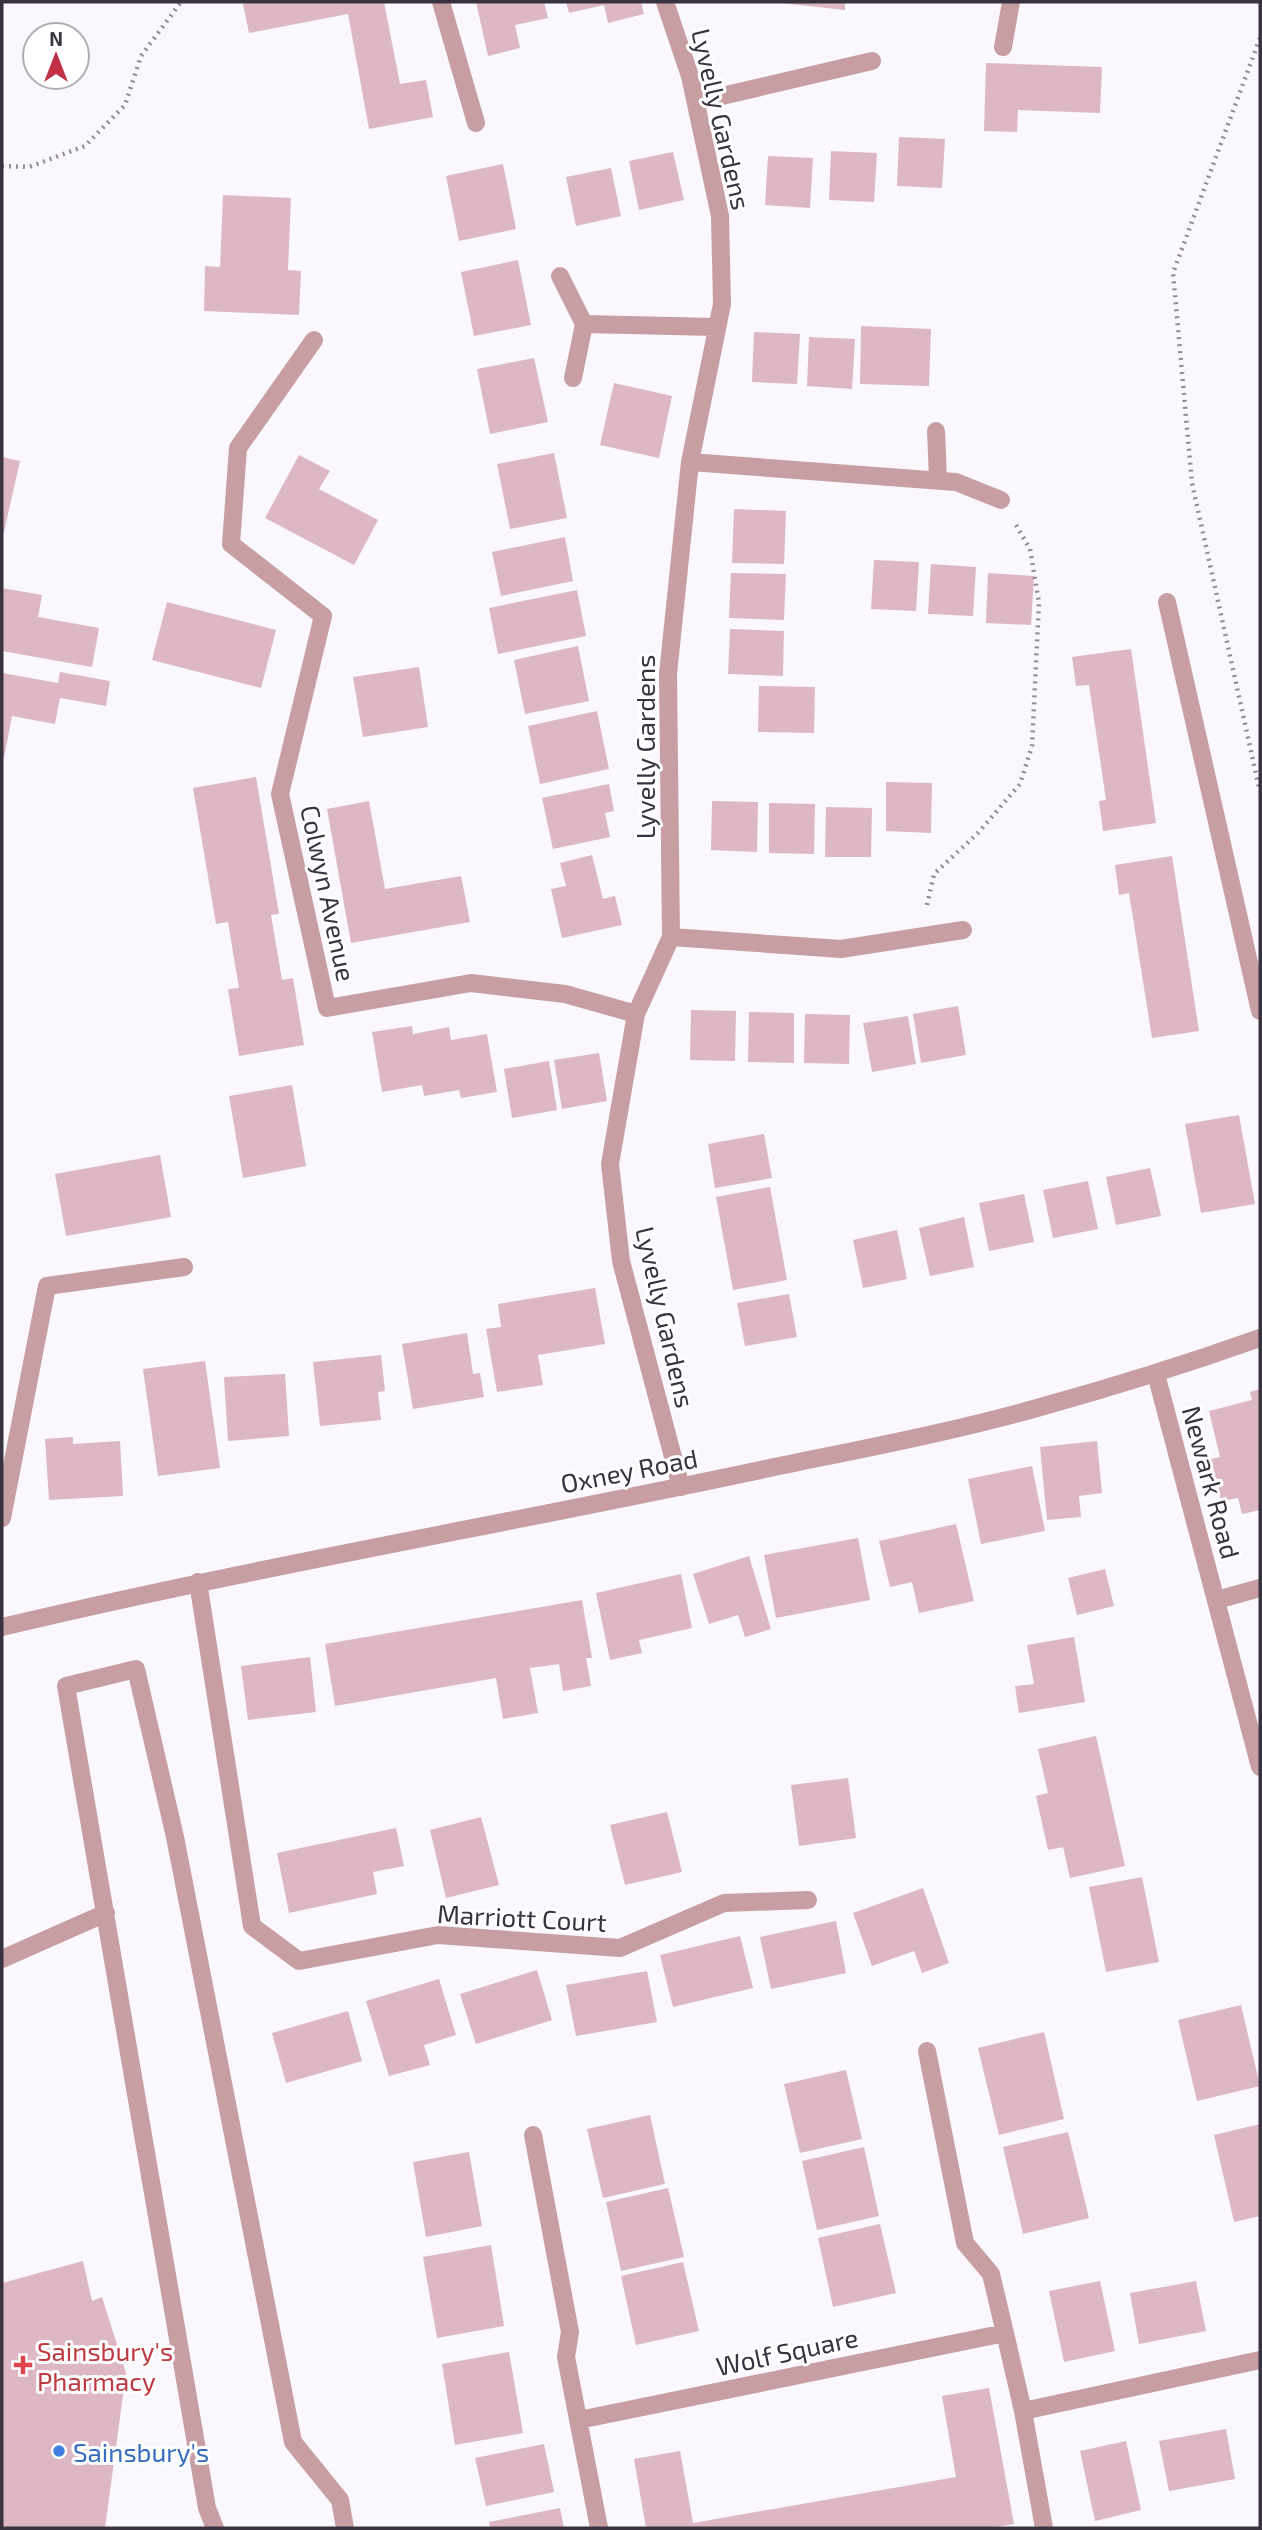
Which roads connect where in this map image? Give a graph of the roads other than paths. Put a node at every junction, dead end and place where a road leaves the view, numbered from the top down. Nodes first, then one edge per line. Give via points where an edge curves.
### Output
1 (440, 2) edge
2 (665, 2) edge
3 (1011, 2) edge
4 (1003, 47) dead end
5 (872, 61) dead end
6 (696, 102) junction
7 (476, 123) dead end
8 (560, 276) dead end
9 (584, 324) junction
10 (716, 327) junction
11 (314, 340) dead end
12 (573, 378) dead end
13 (936, 431) dead end
14 (690, 462) junction
15 (938, 480) junction
16 (1001, 500) road end
17 (1167, 602) dead end
18 (963, 930) dead end
19 (671, 937) junction
20 (1260, 1011) edge
21 (636, 1014) junction
22 (184, 1267) dead end
23 (1260, 1338) edge
24 (1156, 1374) junction
25 (681, 1487) junction
26 (2, 1518) edge
27 (198, 1582) junction
28 (1260, 1588) edge
29 (1217, 1601) junction
30 (2, 1627) edge
31 (1260, 1766) edge
32 (808, 1900) dead end
33 (106, 1913) junction
34 (2, 1959) edge
35 (927, 2051) dead end
36 (533, 2135) dead end
37 (1005, 2333) junction
38 (1260, 2360) edge
39 (1023, 2412) junction
40 (579, 2420) junction
41 (215, 2528) edge
42 (345, 2528) edge
43 (599, 2528) edge
44 (1044, 2528) edge

1 - 7 street
2 - 6 street, Lyvelly Gardens
3 - 4 street
5 - 6 street
6 - 10 street, Lyvelly Gardens via 720,216 722,304
8 - 9 street
9 - 10 street
9 - 12 street
10 - 14 street, Lyvelly Gardens
11 - 21 street, Colwyn Avenue via 238,448 231,544 323,616 280,794 327,1008 471,983 565,994
13 - 15 street
14 - 15 street
14 - 19 street, Lyvelly Gardens via 668,674
15 - 16 street via 956,482
17 - 20 street
18 - 19 street via 841,949
19 - 21 street, Lyvelly Gardens
21 - 25 street, Lyvelly Gardens via 610,1164 621,1261
22 - 26 street via 47,1286
23 - 24 street, Oxney Road
24 - 25 street, Oxney Road via 1037,1408
24 - 29 street, Newark Road
25 - 27 street, Oxney Road
27 - 30 street, Oxney Road
27 - 32 street, Marriott Court via 252,1926 299,1961 438,1935 620,1948 724,1903
28 - 29 street
29 - 31 street, Newark Road
33 - 34 street
33 - 41 street via 207,2508
33 - 42 street via 66,1686 136,1669 175,1837 293,2442 340,2500
35 - 37 street via 965,2243 991,2274
36 - 40 street via 570,2332 566,2357
37 - 39 street
37 - 40 street, Wolf Square
38 - 39 street
39 - 44 street
40 - 43 street

